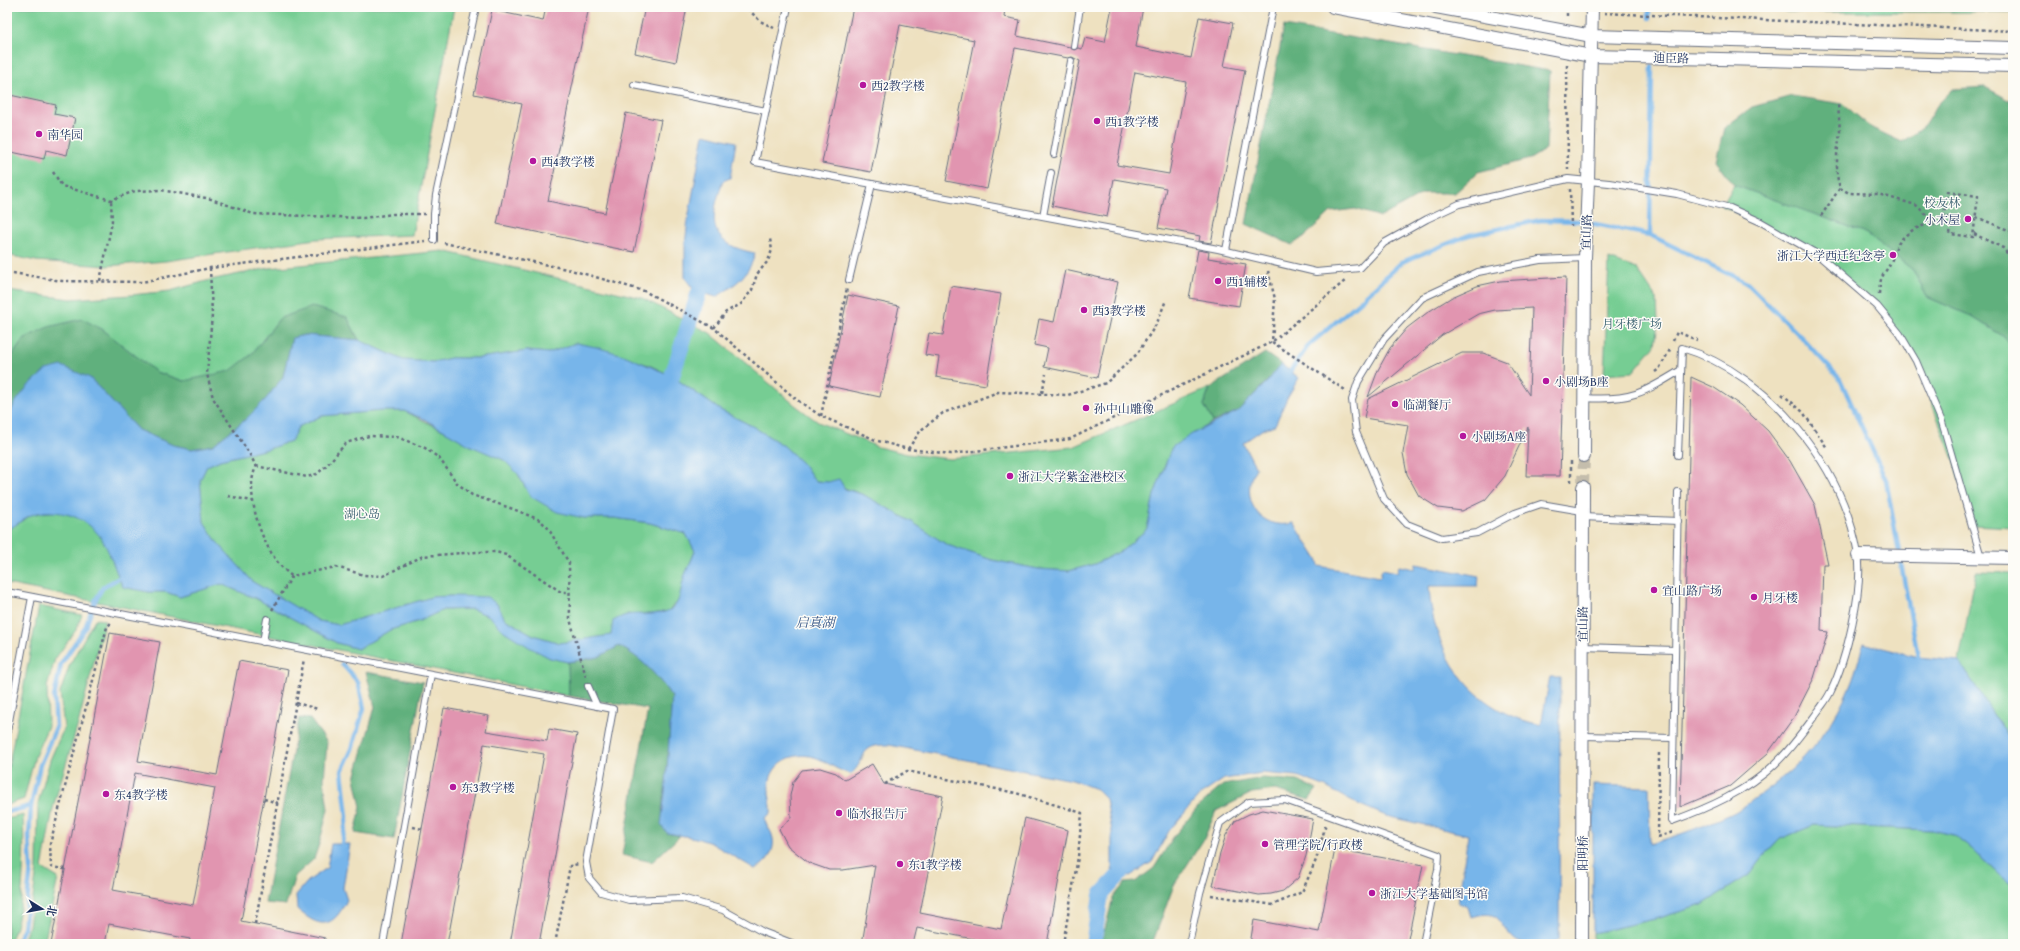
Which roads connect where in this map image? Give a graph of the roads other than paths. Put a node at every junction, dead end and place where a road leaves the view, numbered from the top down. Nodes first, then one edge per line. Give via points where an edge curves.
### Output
1 (476, 7) edge
2 (788, 7) edge
3 (1080, 7) edge
4 (1273, 7) edge
5 (1333, 7) edge
6 (1436, 7) edge
7 (1592, 7) edge
8 (1592, 36) junction
9 (1074, 46) dead end
10 (2013, 48) edge
11 (1591, 56) junction
12 (1071, 61) dead end
13 (2013, 66) edge
14 (634, 85) dead end
15 (766, 111) junction
16 (1054, 154) dead end
17 (1051, 173) dead end
18 (1588, 181) junction
19 (872, 184) junction
20 (1043, 216) junction
21 (434, 240) road end
22 (1226, 250) junction
23 (1585, 252) junction
24 (849, 280) road end
25 (1681, 370) junction
26 (1585, 398) junction
27 (1678, 455) dead end
28 (1584, 456) tunnel mouth
29 (1583, 487) tunnel mouth
30 (1678, 492) dead end
31 (1582, 514) junction
32 (1678, 521) junction
33 (1858, 555) junction
34 (1981, 558) junction
35 (2013, 558) edge
36 (7, 592) edge
37 (32, 597) junction
38 (267, 619) road end
39 (263, 642) junction
40 (1582, 647) junction
41 (1675, 650) junction
42 (431, 674) junction
43 (588, 686) road end
44 (597, 706) junction
45 (7, 732) edge
46 (1583, 736) junction
47 (1673, 738) junction
48 (1583, 762) joint
49 (383, 944) edge
50 (794, 944) edge
51 (1189, 944) edge
52 (1423, 944) edge
53 (1582, 944) edge

1 - 21 lane via 434,214
2 - 15 lane
3 - 9 lane
4 - 22 lane
5 - 11 street, 迪臣路
6 - 8 street, 迪臣路
7 - 8 street, 宜山路
8 - 10 street, 迪臣路
8 - 11 street, 宜山路
11 - 13 street, 迪臣路
11 - 18 street, 宜山路
12 - 16 lane
14 - 15 lane
15 - 19 lane via 755,162
17 - 20 lane
18 - 22 lane via 1568,179 1459,204 1384,243 1360,268 1316,272
18 - 23 street, 宜山路
18 - 34 lane via 1677,194 1730,208 1817,254 1876,306 1900,334 1916,361 1942,422
19 - 20 lane
19 - 24 lane
20 - 22 lane
23 - 26 street, 宜山路
23 - 31 lane via 1478,272 1422,298 1384,339 1358,382 1352,400 1356,432 1381,493 1407,524 1442,538 1477,533 1515,513 1541,504
25 - 26 lane via 1647,391 1624,398
25 - 27 lane
25 - 33 lane via 1682,348 1724,367 1754,385 1783,411 1812,445 1836,483
26 - 28 street, 宜山路
29 - 31 street, 宜山路
30 - 32 lane
31 - 32 lane
31 - 40 street, 宜山路
32 - 41 lane
33 - 34 street
33 - 47 lane via 1859,584 1850,633 1831,692 1805,730 1774,765 1736,793 1672,821
34 - 35 street
36 - 37 lane
37 - 39 lane
37 - 45 lane
38 - 39 lane
39 - 42 lane
40 - 41 lane
40 - 46 street, 宜山路
41 - 47 lane
42 - 44 lane
42 - 49 lane
43 - 44 lane
44 - 50 lane via 613,709 586,862 589,878 601,892 629,900 682,898 723,910 763,932
46 - 47 lane
46 - 48 street, 宜山路
48 - 53 street, 阳明桥
51 - 52 lane via 1200,893 1220,823 1249,802 1285,800 1439,855

